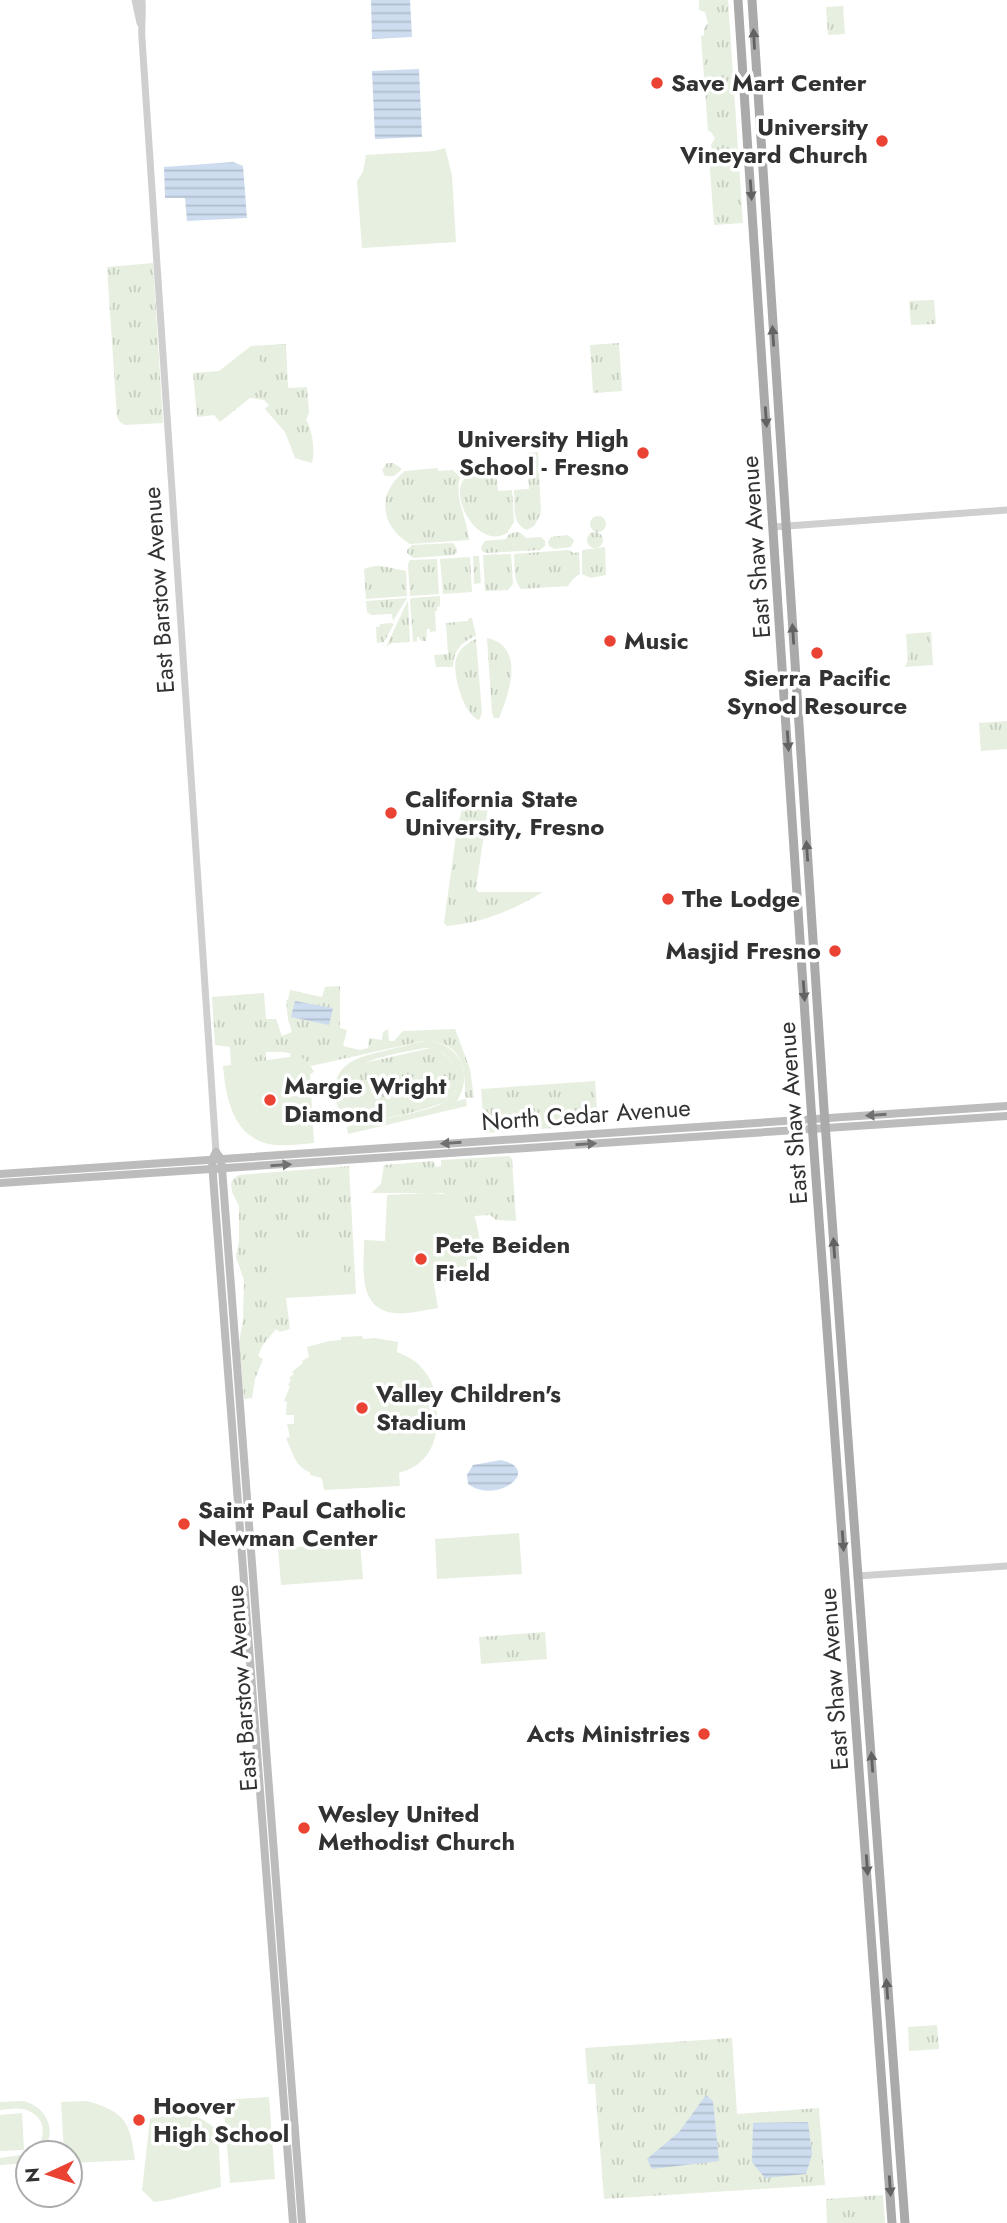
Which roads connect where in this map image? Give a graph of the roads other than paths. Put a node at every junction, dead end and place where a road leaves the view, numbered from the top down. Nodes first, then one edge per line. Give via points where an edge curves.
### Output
1 (135, 0) edge
2 (142, 0) edge
3 (738, 0) edge
4 (752, 0) edge
5 (141, 24) junction
6 (1007, 510) edge
7 (786, 526) junction
8 (774, 527) junction
9 (799, 919) junction
10 (815, 973) junction
11 (1007, 1106) edge
12 (951, 1110) junction
13 (968, 1114) junction
14 (1007, 1116) edge
15 (825, 1118) junction
16 (812, 1119) junction
17 (746, 1122) junction
18 (904, 1123) junction
19 (690, 1127) junction
20 (813, 1129) junction
21 (826, 1129) junction
22 (696, 1136) junction
23 (671, 1138) junction
24 (217, 1162) junction
25 (3, 1174) edge
26 (0, 1183) edge
27 (827, 1326) junction
28 (846, 1425) junction
29 (835, 1426) junction
30 (853, 1522) junction
31 (1007, 1566) edge
32 (858, 1576) junction
33 (876, 2001) junction
34 (893, 2064) junction
35 (881, 2065) junction
36 (900, 2166) junction
37 (293, 2223) edge
38 (302, 2223) edge
39 (892, 2223) edge
40 (905, 2223) edge

1 - 5 street, East Barstow Avenue
2 - 5 street, East Barstow Avenue
3 -> 8 main road, East Shaw Avenue
7 -> 4 main road, East Shaw Avenue
5 - 24 street, East Barstow Avenue
6 - 7 street
7 - 8 street
10 -> 7 main road, East Shaw Avenue
8 -> 9 main road, East Shaw Avenue
9 - 10 main road via 807,943 808,968
9 -> 16 main road, East Shaw Avenue
10 - 15 main road, East Shaw Avenue
11 - 13 main road
12 - 13 main road, North Cedar Avenue
12 -> 15 main road, North Cedar Avenue
12 - 18 main road via 909,1117
13 - 14 main road, North Cedar Avenue
13 - 18 main road, North Cedar Avenue via 944,1121
15 - 16 main road, North Cedar Avenue
15 - 21 main road, East Shaw Avenue
16 - 17 main road, North Cedar Avenue
16 - 20 main road, East Shaw Avenue
17 - 19 main road, North Cedar Avenue
17 - 22 main road
18 - 21 main road, North Cedar Avenue
19 - 23 main road
19 -> 24 main road, North Cedar Avenue
20 - 21 main road, North Cedar Avenue
20 - 22 main road, North Cedar Avenue
20 - 27 main road, East Shaw Avenue
28 -> 21 main road, East Shaw Avenue
22 - 23 main road, North Cedar Avenue
24 -> 23 main road, North Cedar Avenue
24 - 25 main road, North Cedar Avenue
24 - 26 main road, North Cedar Avenue
24 - 37 main road, East Barstow Avenue
24 - 38 main road, East Barstow Avenue
27 - 28 main road via 835,1348 840,1418
27 - 29 main road, East Shaw Avenue
28 - 30 main road, East Shaw Avenue
29 - 30 main road via 841,1430 846,1500
29 -> 33 main road, East Shaw Avenue
30 - 32 main road, East Shaw Avenue
31 - 32 street
34 -> 32 main road, East Shaw Avenue
33 - 34 main road via 883,2017 886,2060
33 - 35 main road, East Shaw Avenue
34 - 36 main road, East Shaw Avenue
35 - 36 main road via 888,2074 893,2143
35 -> 39 main road, East Shaw Avenue
36 - 40 main road, East Shaw Avenue

